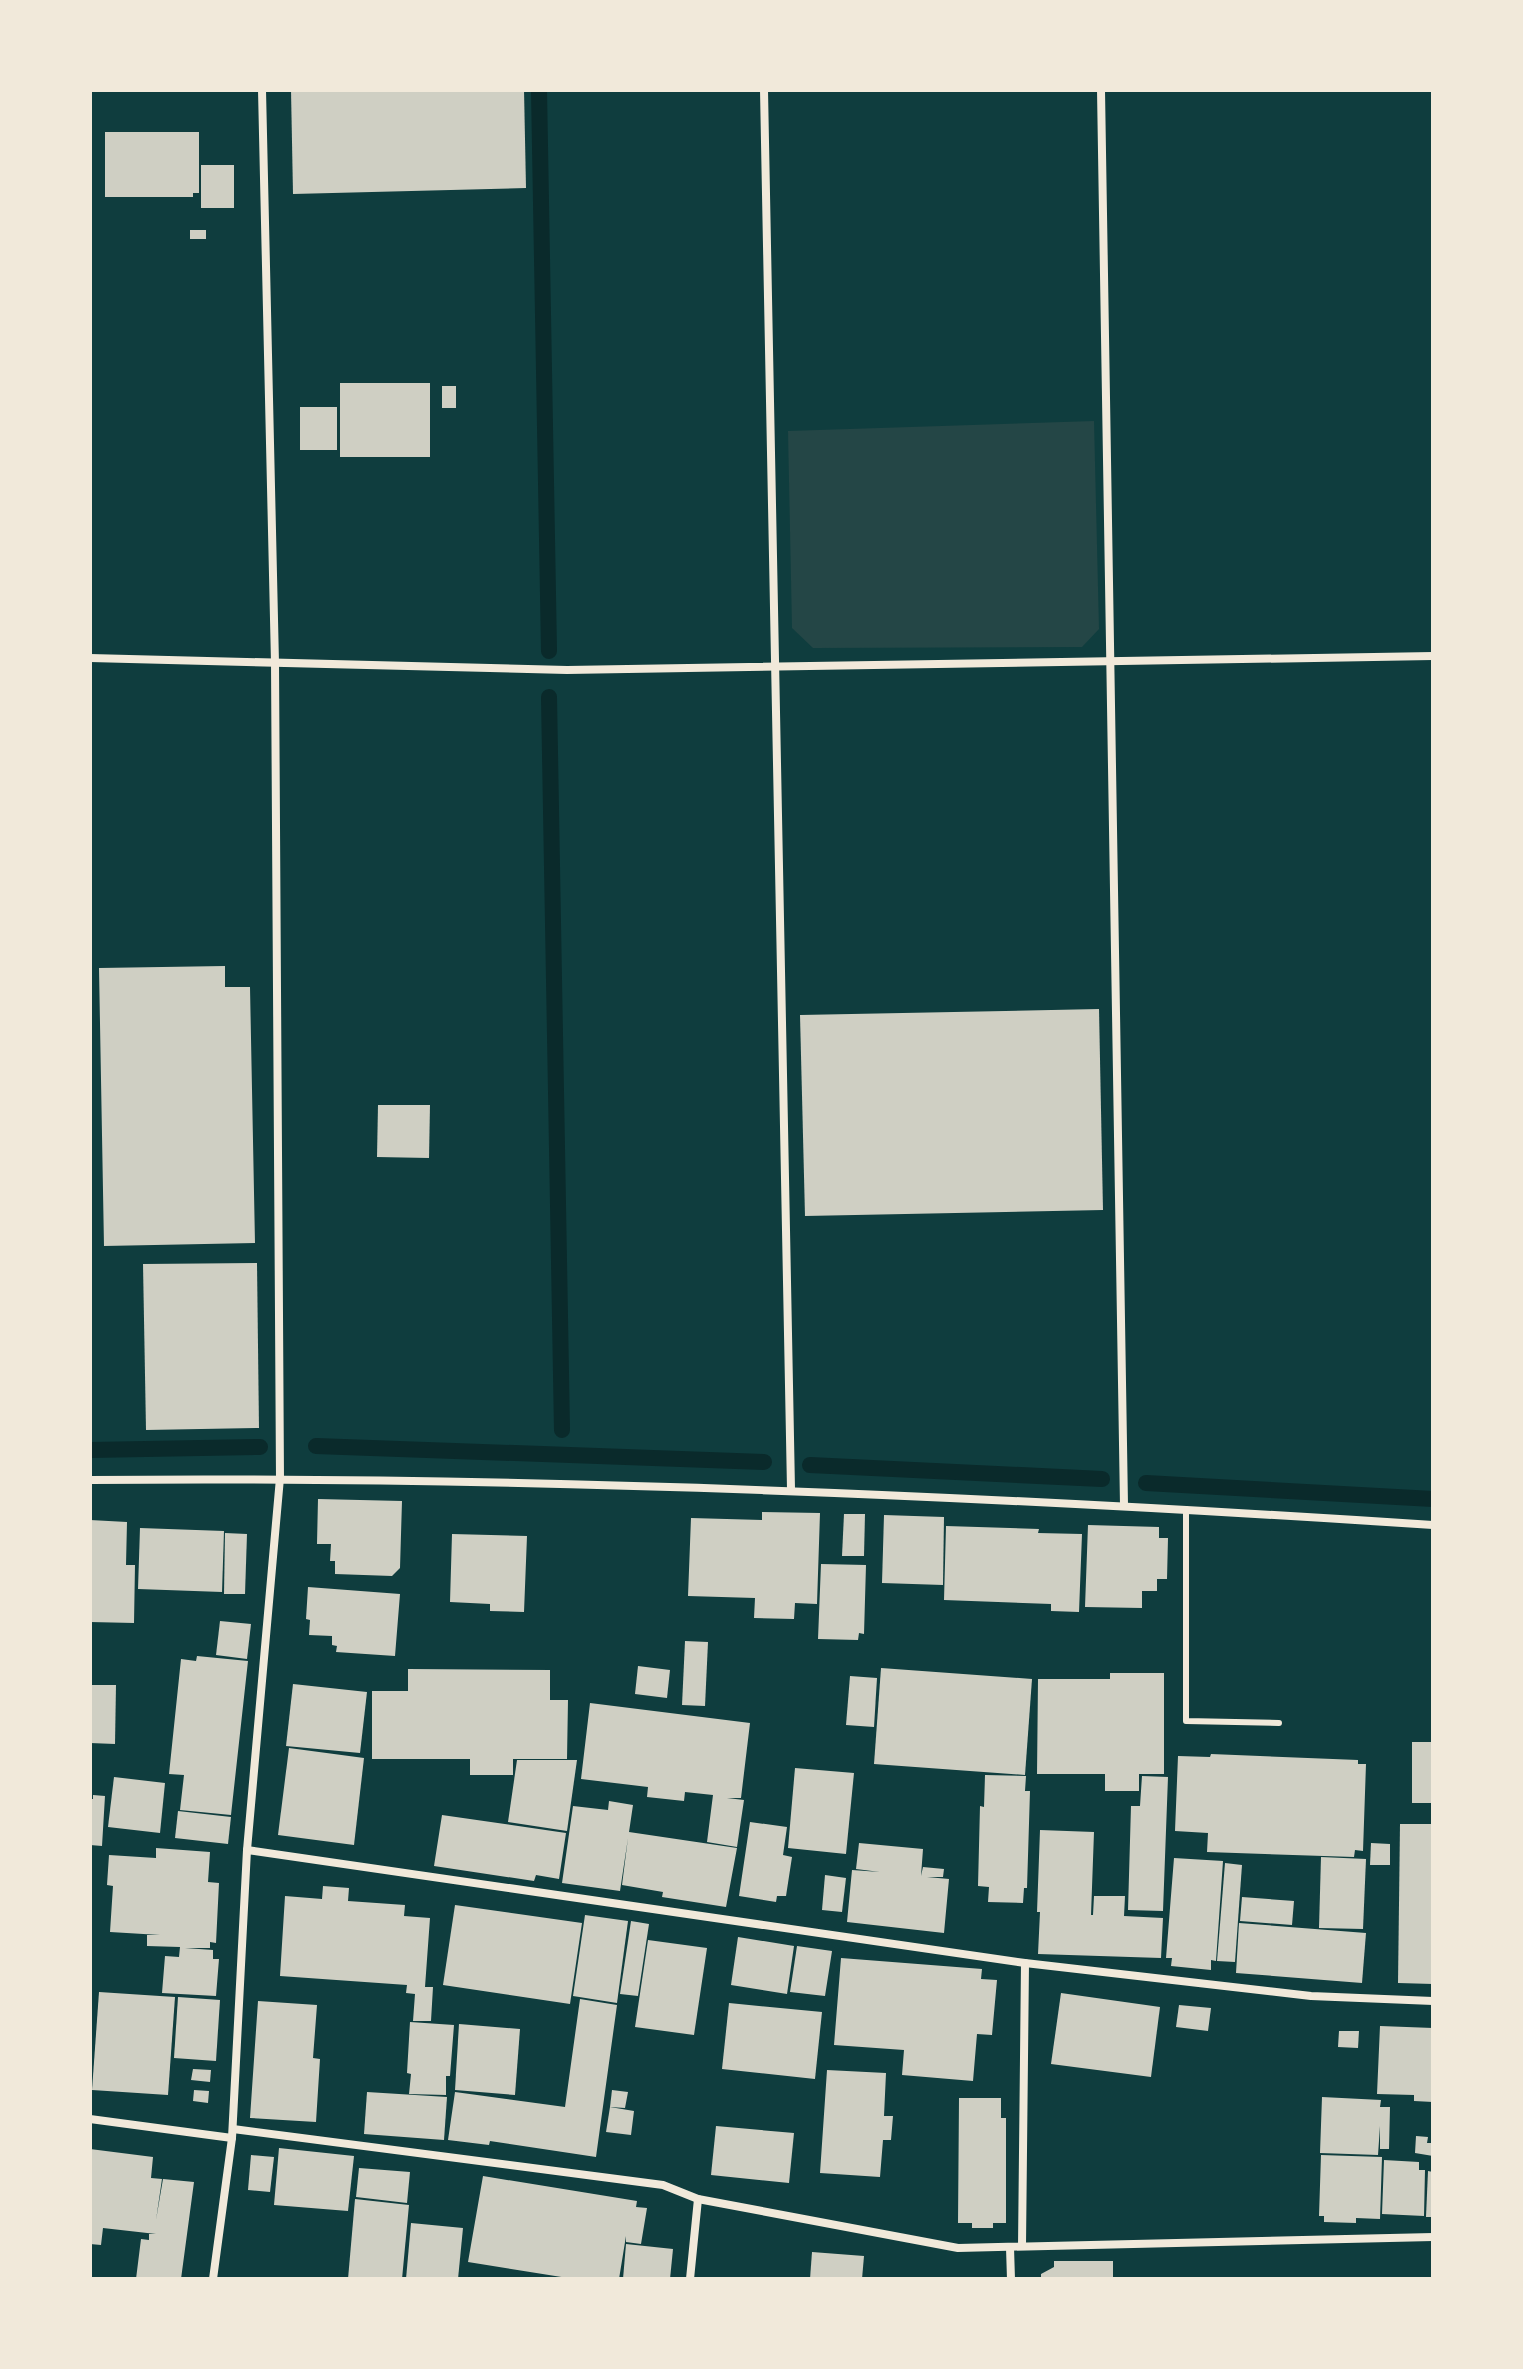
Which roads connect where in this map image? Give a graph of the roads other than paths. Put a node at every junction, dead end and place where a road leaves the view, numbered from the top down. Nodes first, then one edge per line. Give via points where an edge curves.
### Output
1 (262, 90) edge
2 (764, 90) edge
3 (1101, 90) edge
4 (1433, 656) edge
5 (90, 658) edge
6 (1110, 661) junction
7 (275, 663) junction
8 (775, 667) junction
9 (280, 1478) junction
10 (90, 1480) edge
11 (791, 1489) junction
12 (1124, 1505) junction
13 (1186, 1509) junction
14 (1433, 1525) edge
15 (1279, 1723) dead end
16 (247, 1850) junction
17 (1025, 1963) junction
18 (1433, 2001) edge
19 (90, 2119) edge
20 (233, 2133) junction
21 (698, 2199) junction
22 (1433, 2237) edge
23 (1022, 2246) junction
24 (1010, 2247) junction
25 (213, 2279) edge
26 (690, 2279) edge
27 (1011, 2279) edge

1 - 7 street
2 - 8 street
3 - 6 street
4 - 6 street
5 - 7 street
6 - 8 street
6 - 12 street
7 - 8 street via 567,670
7 - 9 street
8 - 11 street
9 - 10 street
9 - 11 street
9 - 16 street
11 - 12 street
12 - 13 street
13 - 14 street
13 - 15 lane via 1186,1721
16 - 17 street
16 - 20 street
17 - 18 street via 1311,1996
17 - 23 street
19 - 20 street
20 - 21 street via 663,2185
20 - 25 street
21 - 24 street via 958,2248
21 - 26 street
22 - 23 street
23 - 24 street
24 - 27 street

